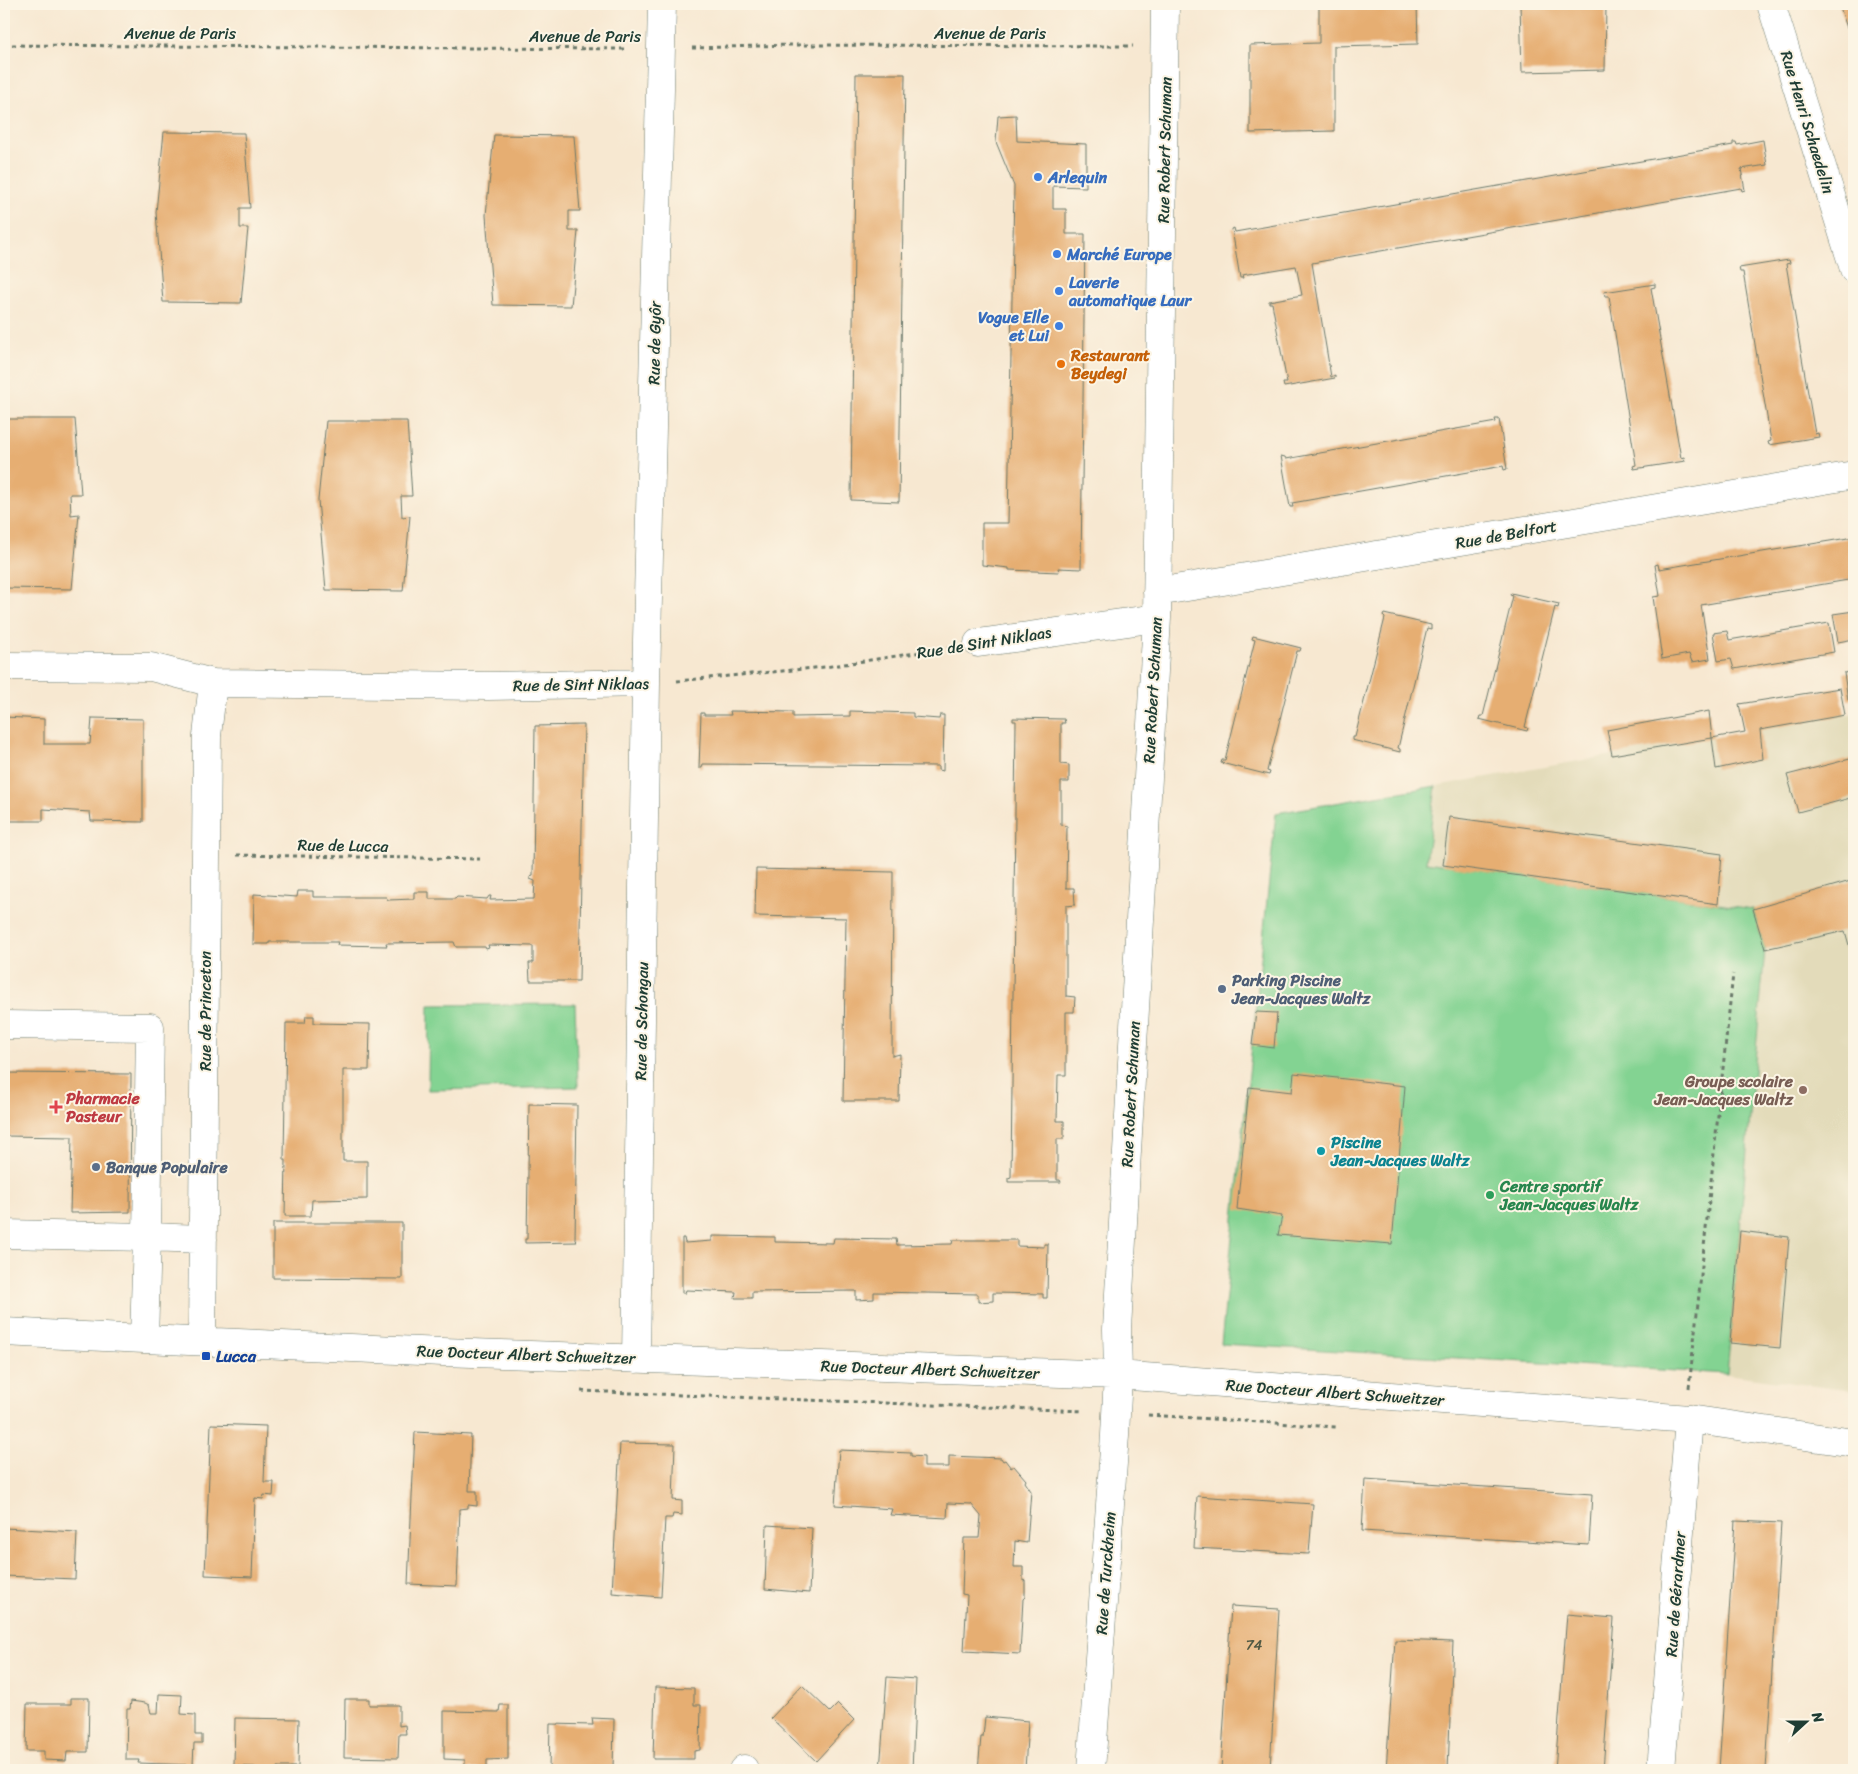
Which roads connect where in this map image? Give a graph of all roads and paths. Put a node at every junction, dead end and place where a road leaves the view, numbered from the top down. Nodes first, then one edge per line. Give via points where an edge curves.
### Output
1 (662, 4) edge
2 (1166, 4) edge
3 (1771, 4) edge
4 (4, 45) edge
5 (1166, 46) junction
6 (661, 49) junction
7 (1854, 269) edge
8 (1854, 475) edge
9 (1157, 605) junction
10 (978, 643) joint
11 (4, 666) edge
12 (213, 682) junction
13 (646, 683) junction
14 (206, 855) junction
15 (480, 859) dead end
16 (1733, 974) dead end
17 (4, 1025) edge
18 (4, 1234) edge
19 (147, 1237) junction
20 (203, 1239) junction
21 (4, 1332) edge
22 (144, 1339) junction
23 (202, 1341) junction
24 (636, 1359) junction
25 (1118, 1375) junction
26 (579, 1391) dead end
27 (1116, 1413) junction
28 (1689, 1418) junction
29 (1342, 1427) dead end
30 (1854, 1443) edge
31 (1091, 1770) edge
32 (1661, 1770) edge

1 - 6 street, Rue de Gyôr
2 - 5 street, Rue Robert Schuman
3 - 7 street, Rue Henri Schaedelin
4 - 6 path, Avenue de Paris
5 - 6 path, Avenue de Paris via 789,45
5 - 9 street, Rue Robert Schuman
6 - 13 street, Rue de Gyôr
8 - 9 street, Rue de Belfort
9 - 10 street, Rue de Sint Niklaas
9 - 25 street, Rue Robert Schuman via 1117,1329
10 - 13 path, Rue de Sint Niklaas via 825,667
11 - 12 street, Rue de Sint Niklaas via 152,667
12 - 13 street, Rue de Sint Niklaas via 488,686
12 - 14 street, Rue de Princeton via 207,736
13 - 24 street, Rue de Schongau
14 - 15 path, Rue de Lucca
14 - 20 street, Rue de Princeton
16 - 28 path via 1688,1396
17 - 19 street via 150,1026
18 - 19 street
19 - 20 street
19 - 22 street
20 - 23 street, Rue de Princeton
21 - 22 street, Rue Docteur Albert Schweitzer
22 - 23 street, Rue Docteur Albert Schweitzer
23 - 24 street, Rue Docteur Albert Schweitzer
24 - 25 street, Rue Docteur Albert Schweitzer
25 - 27 street, Rue de Turckheim
25 - 28 street, Rue Docteur Albert Schweitzer
26 - 27 path
27 - 29 path
27 - 31 street, Rue de Turckheim
28 - 30 street, Rue Docteur Albert Schweitzer
28 - 32 street, Rue de Gérardmer

